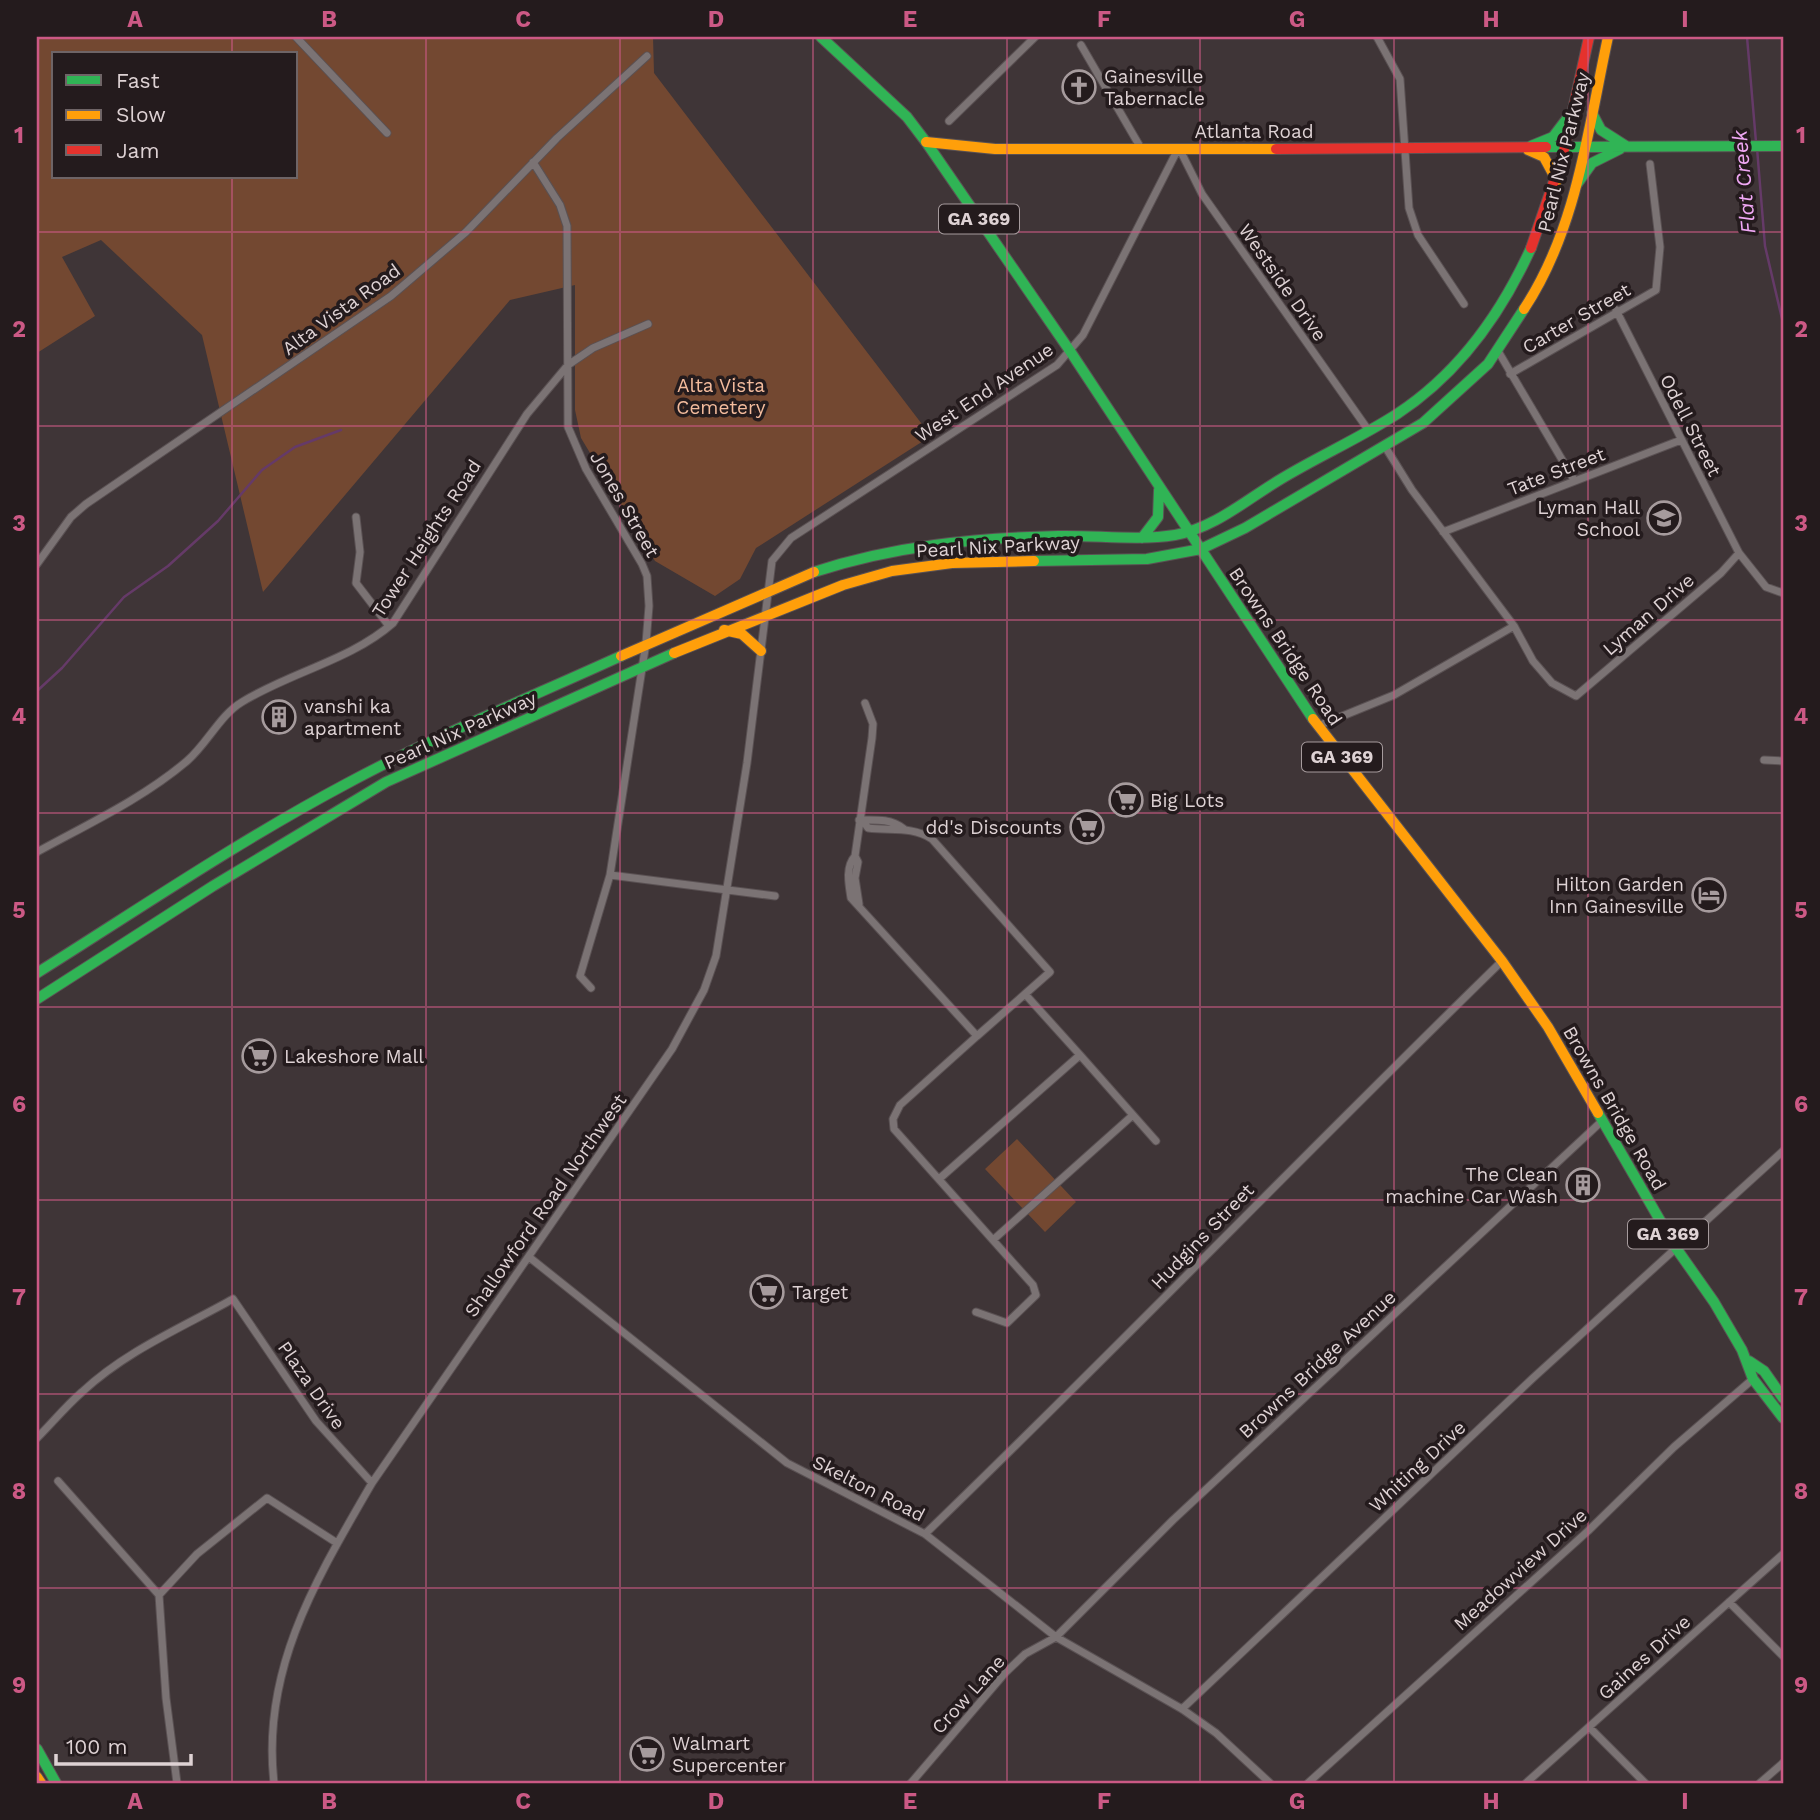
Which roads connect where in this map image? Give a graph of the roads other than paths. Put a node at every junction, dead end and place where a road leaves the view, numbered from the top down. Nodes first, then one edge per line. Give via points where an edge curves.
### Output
1 (296, 37) edge
2 (821, 37) edge
3 (1035, 37) edge
4 (1377, 37) edge
5 (1589, 37) edge
6 (1608, 37) edge
7 (1081, 46) dead end
8 (647, 56) dead end
9 (1575, 106) junction
10 (1592, 113) junction
11 (949, 121) dead end
12 (387, 133) dead end
13 (926, 142) junction
14 (1140, 146) junction
15 (1626, 146) junction
16 (1783, 146) edge
17 (1179, 148) junction
18 (1525, 148) junction
19 (1566, 148) junction
20 (1405, 149) junction
21 (1582, 149) junction
22 (533, 162) junction
23 (1650, 164) dead end
24 (1557, 181) junction
25 (1574, 189) junction
26 (1464, 304) dead end
27 (1616, 310) junction
28 (648, 324) dead end
29 (1069, 351) junction
30 (1498, 351) junction
31 (568, 365) junction
32 (1510, 374) junction
33 (1369, 431) junction
34 (1681, 439) junction
35 (1384, 445) junction
36 (1574, 480) junction
37 (1159, 490) junction
38 (356, 517) dead end
39 (1443, 532) junction
40 (1191, 533) junction
41 (1142, 538) junction
42 (1201, 549) junction
43 (1739, 553) junction
44 (37, 564) edge
45 (768, 589) junction
46 (1783, 593) edge
47 (766, 613) junction
48 (389, 626) junction
49 (1514, 626) junction
50 (724, 630) junction
51 (646, 643) junction
52 (761, 651) junction
53 (642, 668) junction
54 (865, 703) dead end
55 (1318, 726) junction
56 (1764, 760) dead end
57 (1783, 761) edge
58 (861, 820) junction
59 (883, 820) junction
60 (904, 829) junction
61 (882, 830) junction
62 (37, 852) edge
63 (610, 875) junction
64 (727, 891) junction
65 (775, 896) dead end
66 (1502, 961) junction
67 (37, 973) edge
68 (591, 988) dead end
69 (1025, 994) junction
70 (37, 999) edge
71 (977, 1037) junction
72 (1080, 1055) junction
73 (1133, 1115) junction
74 (1603, 1120) junction
75 (1156, 1141) dead end
76 (1783, 1151) edge
77 (939, 1179) junction
78 (993, 1240) junction
79 (1676, 1248) junction
80 (529, 1257) junction
81 (976, 1312) dead end
82 (1749, 1361) junction
83 (1753, 1379) junction
84 (1783, 1398) edge
85 (1783, 1418) edge
86 (37, 1438) edge
87 (58, 1481) dead end
88 (372, 1483) junction
89 (925, 1534) junction
90 (337, 1543) junction
91 (1783, 1554) edge
92 (159, 1595) junction
93 (1730, 1602) junction
94 (1056, 1637) junction
95 (1783, 1656) edge
96 (1182, 1709) junction
97 (1589, 1727) junction
98 (37, 1749) edge
99 (1783, 1763) edge
100 (37, 1777) edge
101 (41, 1783) edge
102 (56, 1783) edge
103 (177, 1783) edge
104 (274, 1783) edge
105 (911, 1783) edge
106 (1270, 1783) edge
107 (1308, 1783) edge
108 (1525, 1783) edge
109 (1644, 1783) edge
110 (1760, 1783) edge

1 - 12 street
2 - 13 main road, Browns Bridge Road / GA 369 via 907,117
3 - 11 street
4 - 20 street via 1400,79
5 - 9 main road, Pearl Nix Parkway
6 - 10 main road, Pearl Nix Parkway
7 - 14 street
8 - 22 street, Alta Vista Road
9 - 18 main road via 1553,137
9 - 19 main road, Pearl Nix Parkway
10 - 15 main road via 1601,131
10 - 21 main road, Pearl Nix Parkway
13 - 14 main road, Atlanta Road via 995,149
13 - 29 main road, Browns Bridge Road / GA 369
14 - 17 main road, Atlanta Road
15 - 16 main road, Atlanta Road
15 - 21 main road, Atlanta Road
15 - 25 main road via 1592,163
17 - 20 main road, Atlanta Road
17 - 29 street, West End Avenue via 1083,335
17 - 33 street, Westside Drive via 1202,194
18 - 19 main road, Atlanta Road
18 - 20 main road, Atlanta Road
18 - 24 main road via 1544,157
19 - 21 main road, Atlanta Road
19 - 24 main road, Pearl Nix Parkway
20 - 26 street via 1409,208 1418,235
21 - 25 main road, Pearl Nix Parkway
22 - 31 street, Jones Street via 554,194 567,226
22 - 44 street, Alta Vista Road via 466,232 391,296 86,504
23 - 27 street, Carter Street via 1660,247 1656,290
24 - 33 main road, Pearl Nix Parkway via 1531,255 1480,337 1433,387
25 - 30 main road, Pearl Nix Parkway via 1567,221 1542,282
27 - 32 street, Carter Street
27 - 34 street, Odell Street
28 - 31 street, Tower Heights Road via 593,348
29 - 37 main road, Browns Bridge Road / GA 369
29 - 45 street, West End Avenue via 1057,365 791,538 772,561
30 - 32 street
30 - 35 main road, Pearl Nix Parkway via 1447,404
31 - 48 street, Tower Heights Road via 527,414
31 - 51 street, Jones Street via 566,404 574,446 648,576
32 - 36 street
33 - 40 main road, Pearl Nix Parkway
34 - 36 street, Tate Street
34 - 43 street, Odell Street
35 - 39 street
35 - 42 main road, Pearl Nix Parkway
36 - 39 street, Tate Street
37 - 40 main road, Browns Bridge Road / GA 369
37 - 41 main road via 1158,517
38 - 48 street via 360,552 356,583
39 - 49 street
40 - 41 main road, Pearl Nix Parkway
40 - 42 main road, Browns Bridge Road / GA 369
41 - 45 main road, Pearl Nix Parkway via 948,540 836,563
42 - 47 main road, Pearl Nix Parkway via 1147,559 952,563 892,571
42 - 55 main road, Browns Bridge Road / GA 369
43 - 46 street, Odell Street via 1766,587
43 - 49 street, Lyman Drive via 1576,696 1552,683 1533,661
45 - 47 street, West End Avenue
45 - 51 main road, Pearl Nix Parkway
47 - 50 main road, Pearl Nix Parkway
47 - 52 street, Shallowford Road Northwest
48 - 62 street, Tower Heights Road via 373,640 239,703 190,758 154,788
49 - 55 street via 1394,695
50 - 52 main road via 742,634
50 - 53 main road, Pearl Nix Parkway
51 - 53 street, Jones Street
51 - 67 main road, Pearl Nix Parkway via 428,741 343,785 201,868
52 - 64 street, Shallowford Road Northwest
53 - 63 street, Jones Street
53 - 70 main road, Pearl Nix Parkway via 386,782
54 - 58 street via 873,724
55 - 66 main road, Browns Bridge Road / GA 369
56 - 57 street
58 - 59 street
58 - 61 street via 868,828
58 - 71 street via 851,860 851,898
59 - 60 street
59 - 61 street
60 - 61 street
60 - 69 street via 932,839 1050,972
63 - 64 street
63 - 68 street, Jones Street via 580,976
64 - 65 street
64 - 80 street, Shallowford Road Northwest via 716,956 690,1019
66 - 74 main road, Browns Bridge Road / GA 369
66 - 89 street, Hudgins Street
69 - 71 street
69 - 72 street
71 - 77 street via 900,1105 893,1119 894,1129
72 - 73 street
72 - 77 street
73 - 75 street
73 - 78 street
74 - 79 main road, Browns Bridge Road / GA 369
74 - 94 street, Browns Bridge Avenue via 1173,1520
76 - 79 street, Whiting Drive
77 - 78 street
78 - 81 street via 1033,1285 1036,1296 1007,1323
79 - 82 main road, Browns Bridge Road / GA 369
79 - 96 street, Whiting Drive
80 - 88 street, Shallowford Road Northwest
80 - 89 street, Skelton Road via 787,1463
82 - 83 main road, Browns Bridge Road / GA 369
82 - 84 main road, Browns Bridge Road / GA 369 via 1764,1371
83 - 85 main road, Browns Bridge Road / GA 369
83 - 107 street, Meadowview Drive
86 - 88 street, Plaza Drive via 82,1391 120,1363 233,1300 325,1433
87 - 92 street
88 - 90 street, Shallowford Road Northwest
89 - 94 street, Skelton Road
90 - 92 street via 267,1498 197,1554
90 - 104 street, Shallowford Road Northwest via 293,1632 280,1672 272,1725
91 - 93 street, Gaines Drive
92 - 103 street
93 - 95 street
93 - 97 street, Gaines Drive
94 - 96 street, Skelton Road
94 - 105 street, Crow Lane via 1034,1648 1005,1673
96 - 106 street, Skelton Road via 1253,1764
97 - 108 street, Gaines Drive
97 - 109 street
98 - 102 main road
99 - 110 street
100 - 101 main road

